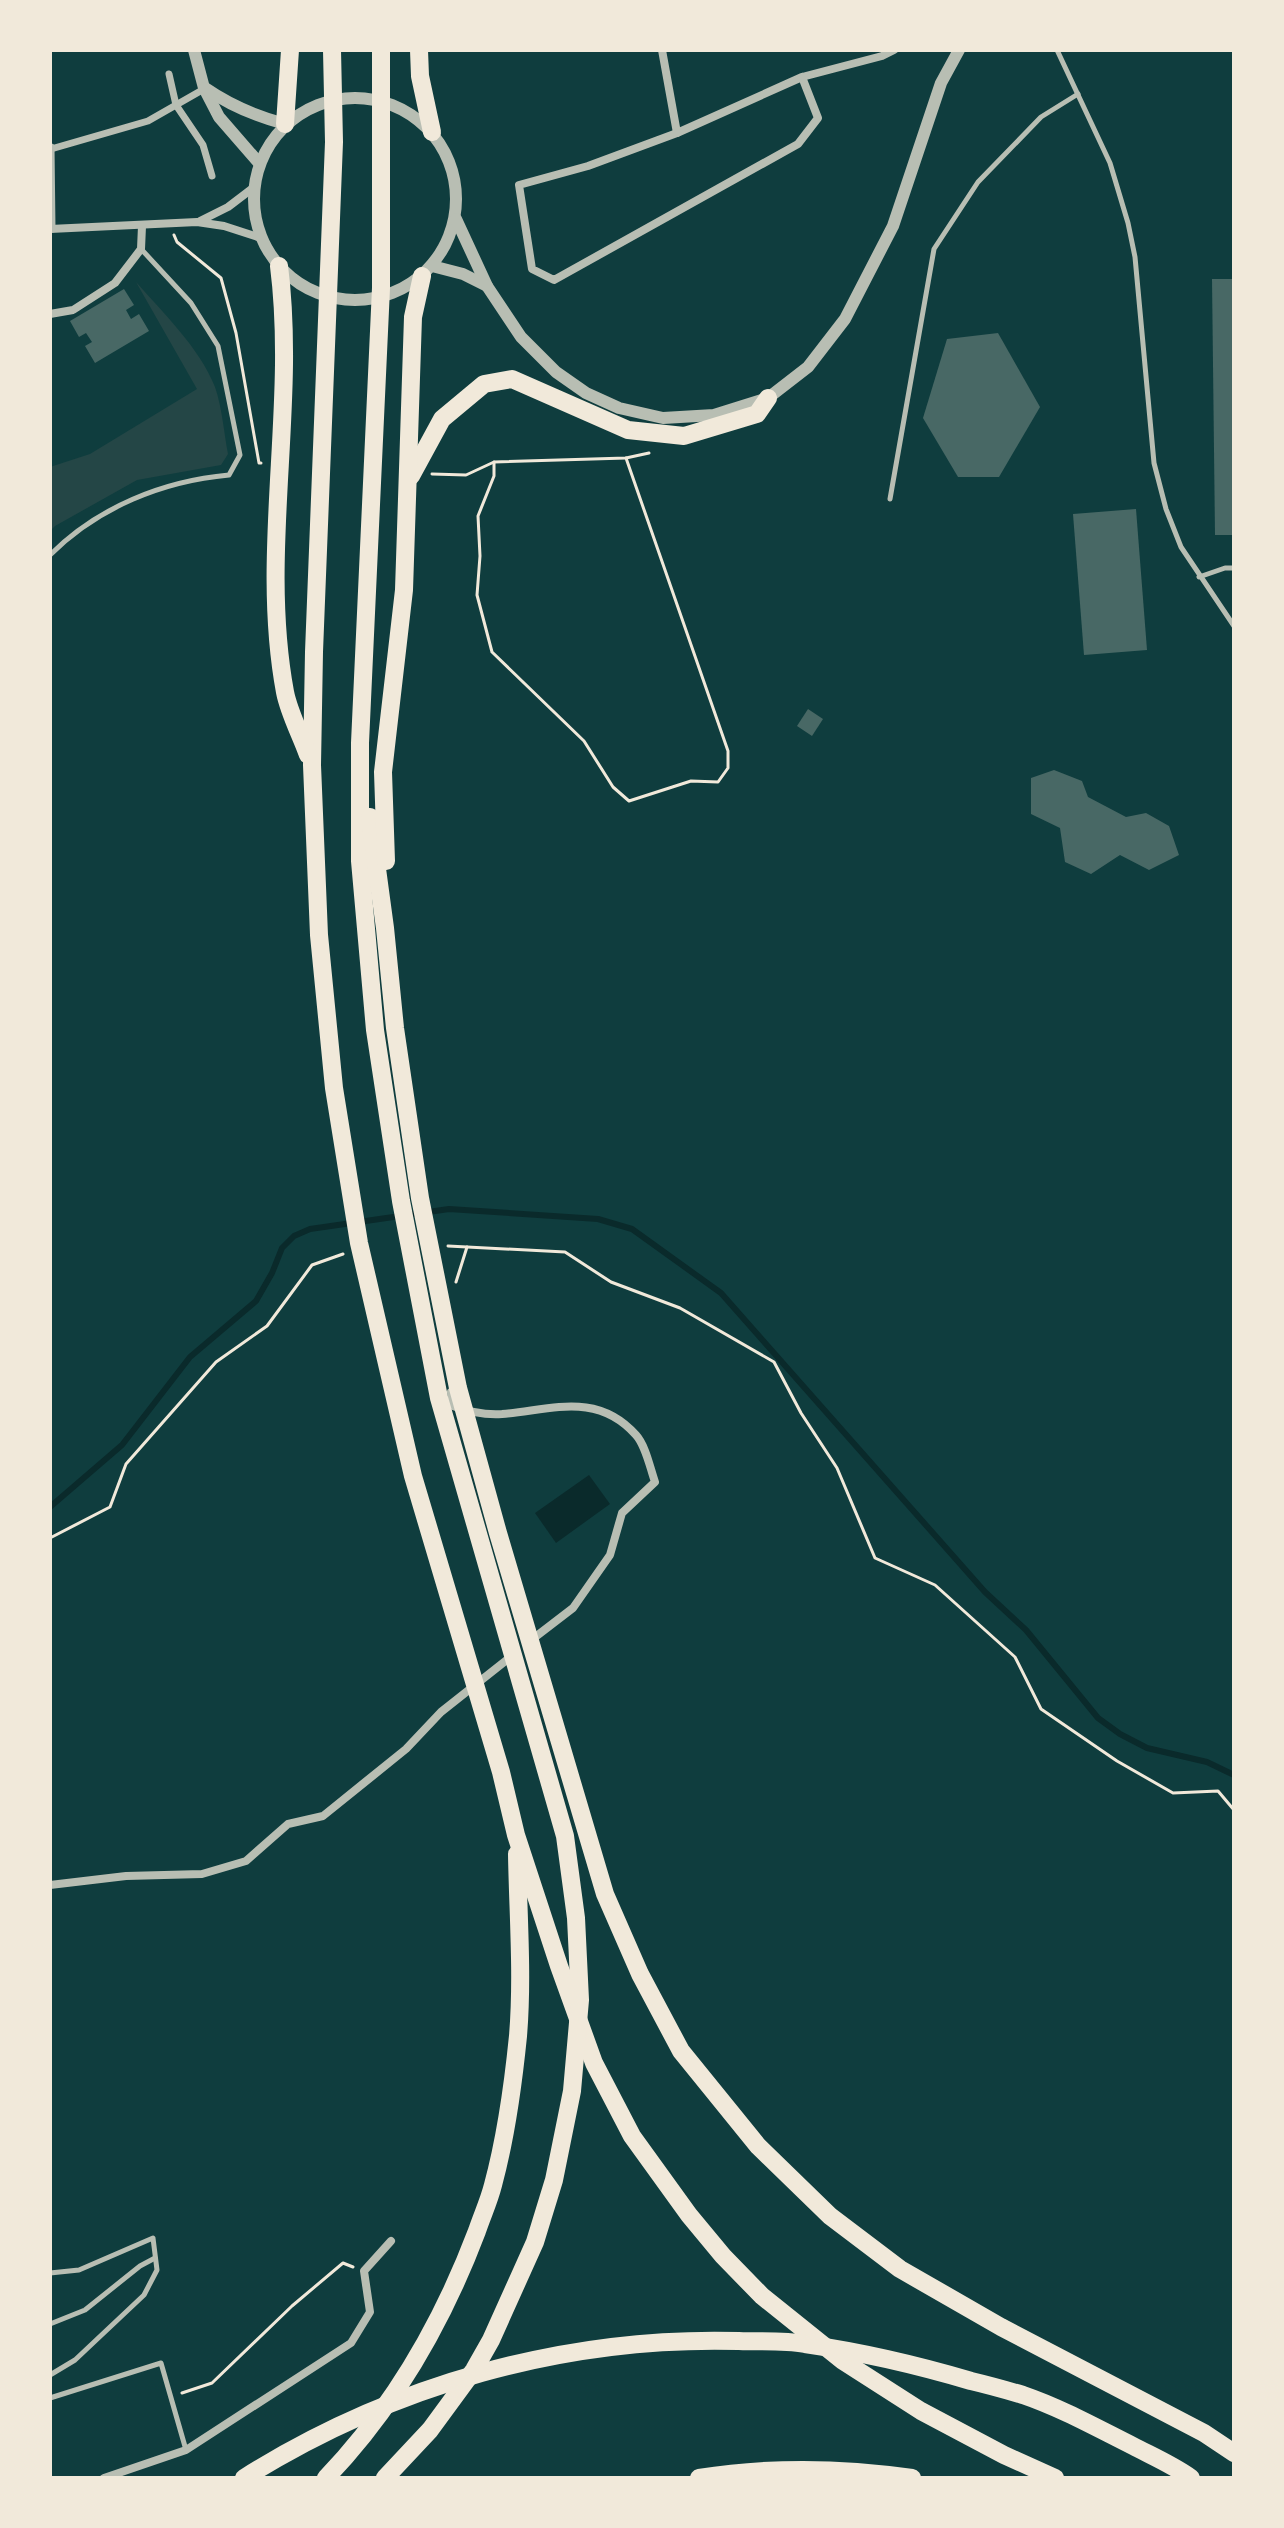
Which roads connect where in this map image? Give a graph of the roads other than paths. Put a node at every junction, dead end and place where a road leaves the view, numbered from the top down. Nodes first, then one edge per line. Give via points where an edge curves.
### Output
1 (194, 50) edge
2 (290, 50) edge
3 (332, 50) edge
4 (381, 50) edge
5 (419, 50) edge
6 (662, 50) edge
7 (894, 50) edge
8 (959, 50) edge
9 (1057, 50) edge
10 (169, 74) dead end
11 (802, 77) junction
12 (204, 88) junction
13 (1078, 94) junction
14 (176, 105) junction
15 (285, 124) junction
16 (432, 132) junction
17 (677, 133) junction
18 (50, 147) edge
19 (259, 163) junction
20 (212, 176) dead end
21 (253, 188) junction
22 (456, 219) junction
23 (197, 222) junction
24 (142, 226) junction
25 (51, 229) edge
26 (261, 238) junction
27 (141, 249) junction
28 (279, 266) junction
29 (421, 276) junction
30 (487, 286) junction
31 (50, 314) edge
32 (768, 398) junction
33 (408, 483) junction
34 (890, 499) dead end
35 (50, 555) edge
36 (1234, 568) edge
37 (1199, 577) junction
38 (1234, 626) edge
39 (312, 765) junction
40 (376, 928) junction
41 (448, 1308) road end
42 (516, 1835) junction
43 (50, 1885) edge
44 (391, 2241) dead end
45 (155, 2258) junction
46 (50, 2273) edge
47 (50, 2324) edge
48 (50, 2375) edge
49 (50, 2398) edge
50 (186, 2450) junction
51 (1234, 2453) edge
52 (104, 2478) edge
53 (244, 2478) edge
54 (326, 2478) edge
55 (385, 2478) edge
56 (699, 2478) edge
57 (912, 2478) edge
58 (1055, 2478) edge
59 (1191, 2478) edge

1 - 12 street
2 - 15 highway
3 - 39 highway via 332,201
4 - 40 highway via 381,288 360,743
5 - 16 highway
6 - 17 street
7 - 11 street
8 - 32 street via 941,83 893,226 845,319 808,367
9 - 13 lane
10 - 14 street
11 - 17 street
11 - 17 street via 818,118 798,144 554,280 532,269 519,185
12 - 14 street
12 - 15 street via 252,115
12 - 19 street via 219,117
13 - 34 lane via 1041,117 978,182 934,249
13 - 37 lane via 1110,163 1128,223 1154,463 1171,522
14 - 18 street via 148,121
14 - 20 street via 203,145
15 - 16 street via 327,101 370,97 410,113
15 - 19 street
16 - 22 street via 448,155 456,182
18 - 25 street
19 - 21 street
21 - 23 street
21 - 26 street
22 - 29 street via 447,244
22 - 30 street
23 - 24 street
23 - 26 street
24 - 25 street
24 - 27 street
26 - 28 street
27 - 31 street via 115,283 73,310
27 - 35 lane via 191,303 218,346 240,455 229,475 195,478 134,496
28 - 29 street via 324,296 353,300 379,298
28 - 39 highway via 285,327 276,607 286,695
29 - 30 street via 463,274
29 - 33 highway via 413,317
30 - 32 street via 521,337 556,372 619,408 663,418 714,415
32 - 33 highway via 757,414 684,436 628,430 512,379 484,384 442,419
33 - 40 highway via 404,590 383,772 386,865
36 - 37 lane
37 - 38 lane
39 - 42 highway via 319,935 334,1088 359,1243 413,1476
40 - 51 highway via 420,1198 458,1388 605,1894 681,2051 758,2146 830,2216 900,2269
40 - 55 highway via 375,1030 401,1201 439,1398 565,1836 580,2000 572,2091 535,2242 474,2370 430,2430
41 - 43 street via 445,1345 453,1406 472,1413 565,1405 608,1412 638,1437 655,1482 622,1513 610,1555 573,1608 441,1712 406,1749 323,1816 288,1824 246,1861 202,1874
42 - 54 highway via 518,2035 493,2188 435,2325 397,2389
42 - 58 highway via 594,2063 632,2136 723,2256 762,2296 843,2361 921,2411
44 - 50 street via 364,2271 370,2312 351,2343
45 - 46 lane via 153,2238 79,2270
45 - 47 lane via 85,2310
45 - 48 lane via 157,2270 144,2295 75,2360
49 - 50 lane via 161,2363
50 - 52 street
53 - 59 highway via 321,2433 443,2384 505,2366 604,2348 687,2340 803,2343 927,2368 1026,2396
56 - 57 highway via 791,2471

